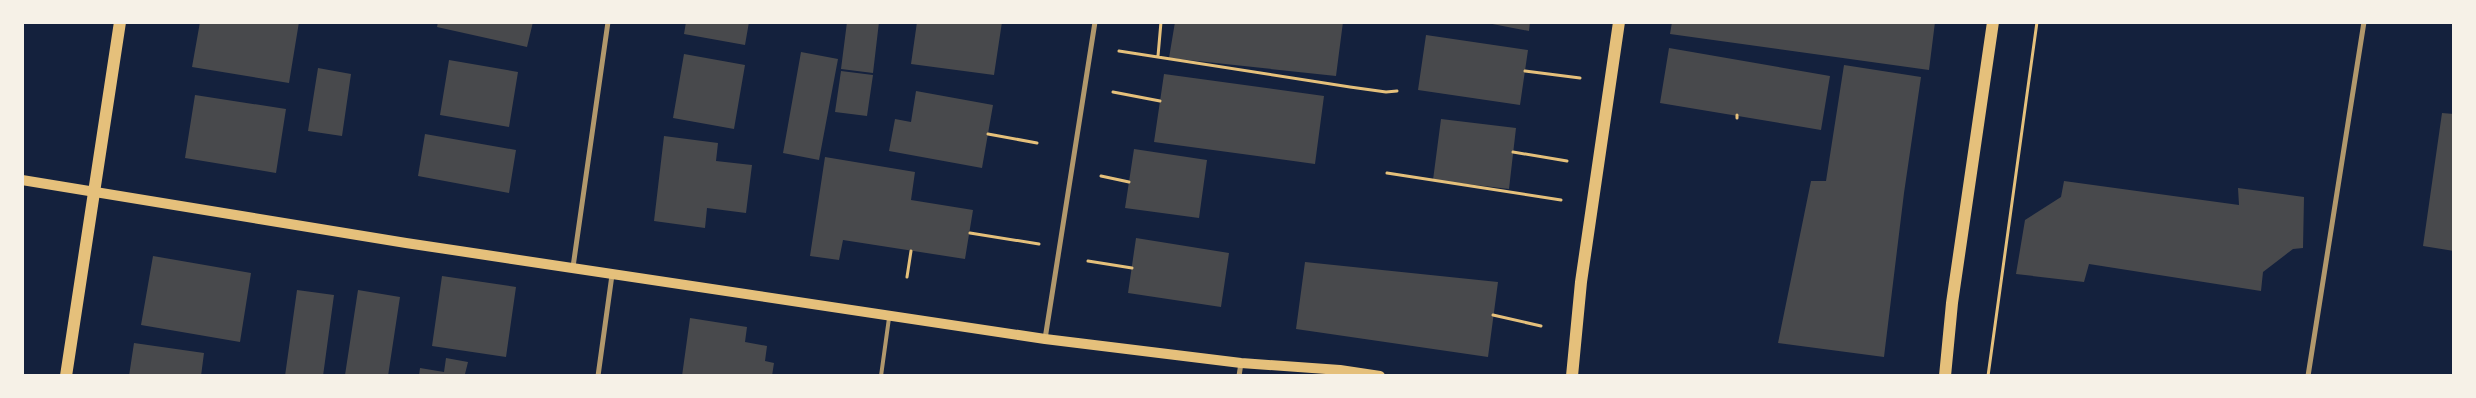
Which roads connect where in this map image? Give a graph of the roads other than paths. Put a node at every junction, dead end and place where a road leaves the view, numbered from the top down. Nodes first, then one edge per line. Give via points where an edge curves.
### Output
1 (120, 22) edge
2 (608, 22) edge
3 (1095, 22) edge
4 (1619, 22) edge
5 (1993, 22) edge
6 (2364, 22) edge
7 (22, 180) edge
8 (96, 190) junction
9 (573, 267) junction
10 (612, 275) junction
11 (890, 316) junction
12 (1045, 339) junction
13 (1241, 363) junction
14 (66, 376) edge
15 (598, 376) edge
16 (881, 376) edge
17 (1239, 376) edge
18 (1380, 376) edge
19 (1572, 376) edge
20 (1945, 376) edge
21 (2308, 376) edge

1 - 8 main road
2 - 9 street
3 - 12 street
4 - 19 main road via 1581,282
5 - 20 main road via 1952,303
6 - 21 street
7 - 8 main road
8 - 9 main road via 406,243
8 - 14 main road
9 - 10 main road
10 - 11 main road
10 - 15 street
11 - 12 main road
11 - 16 lane
12 - 13 main road
13 - 17 street
13 - 18 main road

